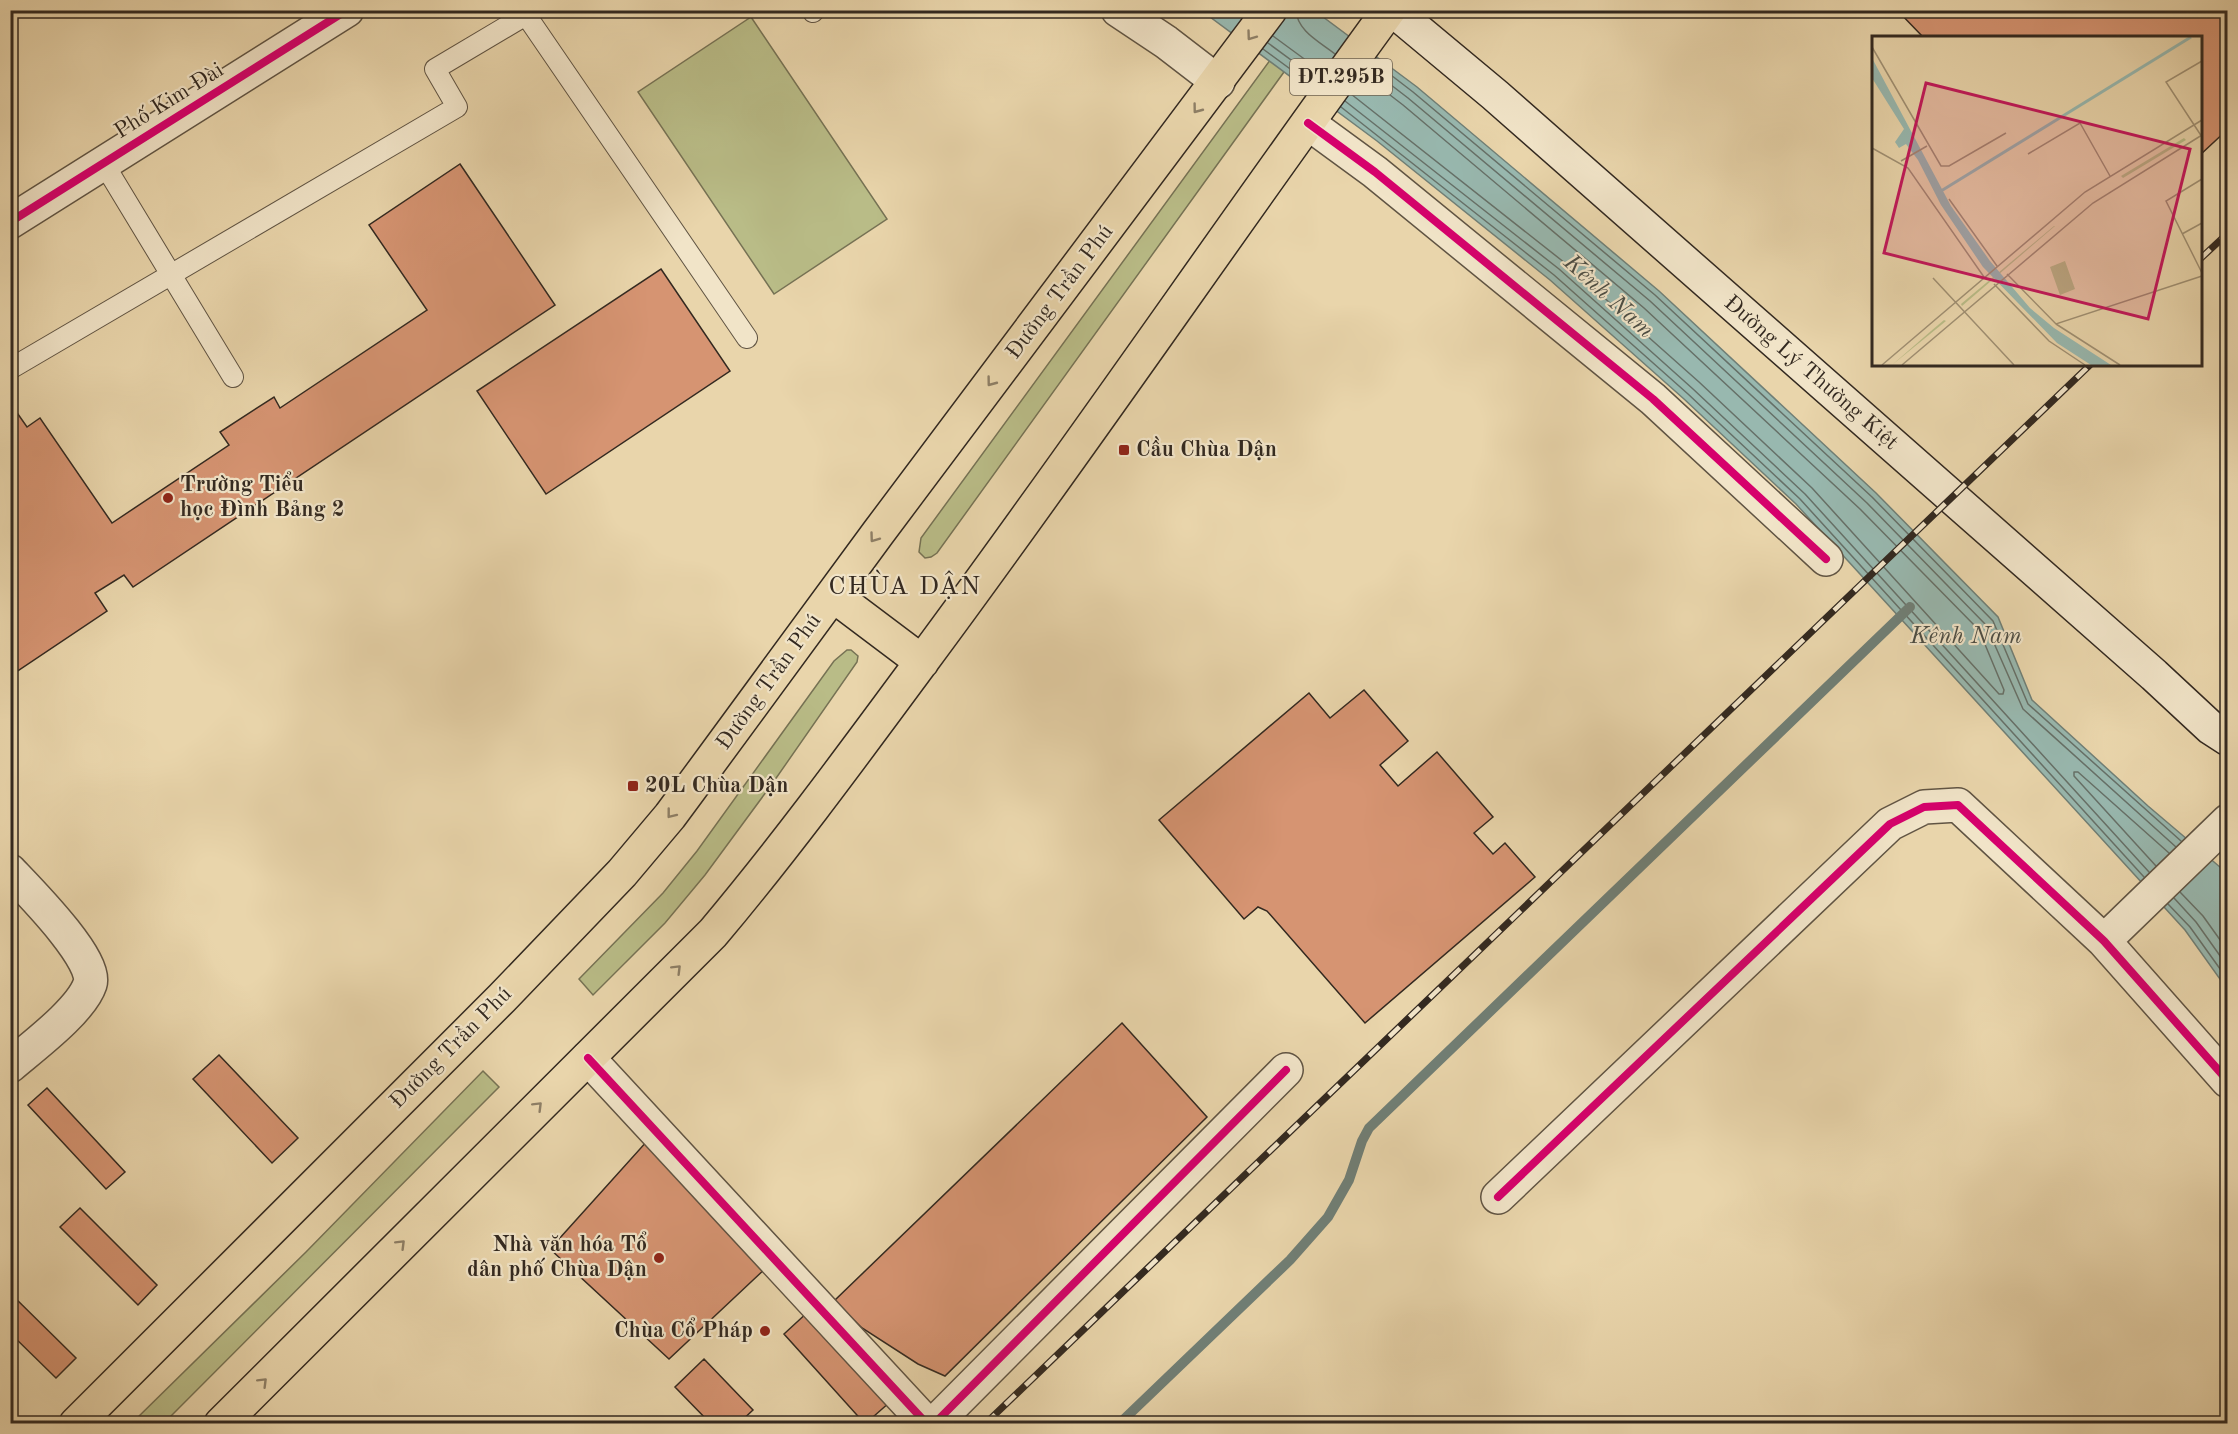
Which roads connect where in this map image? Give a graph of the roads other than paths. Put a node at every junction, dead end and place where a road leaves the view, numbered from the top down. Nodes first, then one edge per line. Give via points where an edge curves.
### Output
1 (347, 10) edge
2 (1118, 10) edge
3 (1270, 10) edge
4 (1391, 10) edge
5 (1225, 72) junction
6 (1310, 119) junction
7 (104, 164) junction
8 (10, 222) edge
9 (171, 274) junction
10 (747, 338) dead end
11 (10, 369) edge
12 (233, 377) dead end
13 (1826, 559) dead end
14 (833, 595) junction
15 (922, 662) junction
16 (2228, 739) edge
17 (2228, 821) edge
18 (10, 871) edge
19 (2104, 941) junction
20 (588, 1058) junction
21 (10, 1066) edge
22 (1286, 1070) dead end
23 (2228, 1081) edge
24 (1498, 1197) dead end
25 (75, 1424) edge
26 (221, 1424) edge
27 (927, 1424) edge
28 (934, 1424) edge

1 - 7 street, Phố Kim Đài
2 - 5 street via 1166,42
3 -> 5 main road, Đường Trần Phú
4 - 6 main road, ĐT.295B
4 - 16 street, Đường Lý Thường Kiệt via 1495,95
5 -> 14 main road, Đường Trần Phú
6 - 13 street via 1653,399
6 - 15 main road, ĐT.295B
7 - 8 street, Phố Kim Đài
7 - 9 lane
9 - 10 lane via 457,106 435,69 526,15
9 - 11 lane
9 - 12 lane
14 - 15 main road
14 -> 25 main road, Đường Trần Phú via 670,816 622,873
20 -> 15 main road, ĐT.295B via 713,933 829,788
17 - 19 street
18 - 21 street via 79,950 91,982 71,1012
19 - 23 street
19 - 24 street via 1958,805 1924,807 1890,824
26 -> 20 main road, ĐT.295B
20 - 27 street
22 - 28 street

